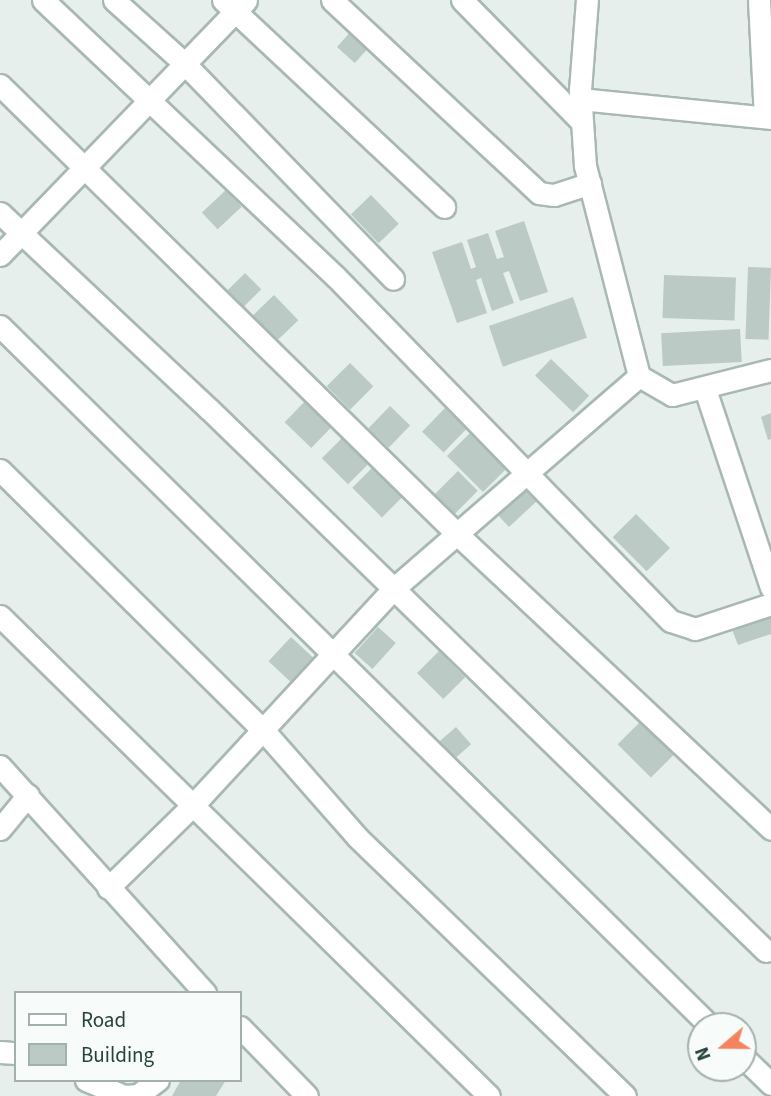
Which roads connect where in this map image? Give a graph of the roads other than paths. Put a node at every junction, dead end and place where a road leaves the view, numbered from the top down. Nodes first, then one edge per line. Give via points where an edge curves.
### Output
1 (43, 0) edge
2 (114, 0) edge
3 (332, 0) edge
4 (462, 0) edge
5 (587, 0) edge
6 (759, 0) edge
7 (235, 4) edge
8 (185, 64) junction
9 (0, 85) edge
10 (151, 99) junction
11 (580, 99) junction
12 (768, 118) edge
13 (580, 120) junction
14 (88, 166) junction
15 (590, 183) junction
16 (444, 206) dead end
17 (0, 213) edge
18 (21, 234) junction
19 (0, 255) edge
20 (393, 279) dead end
21 (0, 327) edge
22 (771, 370) edge
23 (639, 376) junction
24 (705, 389) junction
25 (0, 470) edge
26 (526, 472) junction
27 (455, 532) junction
28 (771, 587) edge
29 (392, 590) junction
30 (771, 604) edge
31 (0, 616) edge
32 (330, 656) junction
33 (264, 731) junction
34 (0, 766) edge
35 (28, 796) junction
36 (195, 803) junction
37 (0, 829) edge
38 (771, 829) edge
39 (108, 888) junction
40 (766, 951) dead end
41 (203, 991) edge
42 (696, 1012) edge
43 (242, 1029) edge
44 (757, 1072) edge
45 (91, 1082) edge
46 (155, 1082) edge
47 (771, 1086) edge
48 (124, 1096) edge
49 (307, 1096) edge
50 (489, 1096) edge
51 (625, 1096) edge
52 (764, 1096) edge

1 - 10 street
2 - 8 street
3 - 15 street via 539,193 554,195
4 - 13 street
5 - 11 street
6 - 12 street
7 - 8 street
7 - 16 street
8 - 10 street
8 - 20 street
9 - 14 street
10 - 14 street
10 - 26 street via 337,277
11 - 12 street
11 - 13 street
13 - 15 street
14 - 18 street
14 - 27 street
15 - 23 street
17 - 18 street
18 - 19 street
18 - 29 street via 209,409
21 - 32 street
22 - 24 street
23 - 24 street via 661,393
23 - 26 street
24 - 28 street
25 - 33 street
26 - 27 street
26 - 30 street via 681,628 695,629
27 - 29 street
27 - 38 street via 758,822
29 - 32 street
29 - 40 street
31 - 36 street
32 - 33 street
32 - 42 street
33 - 36 street
33 - 51 street via 358,838
34 - 35 street
35 - 37 street
35 - 39 street
36 - 39 street
36 - 50 street
39 - 41 street
43 - 49 street
44 - 47 street
45 - 48 street
46 - 48 street via 138,1095
47 - 52 street

